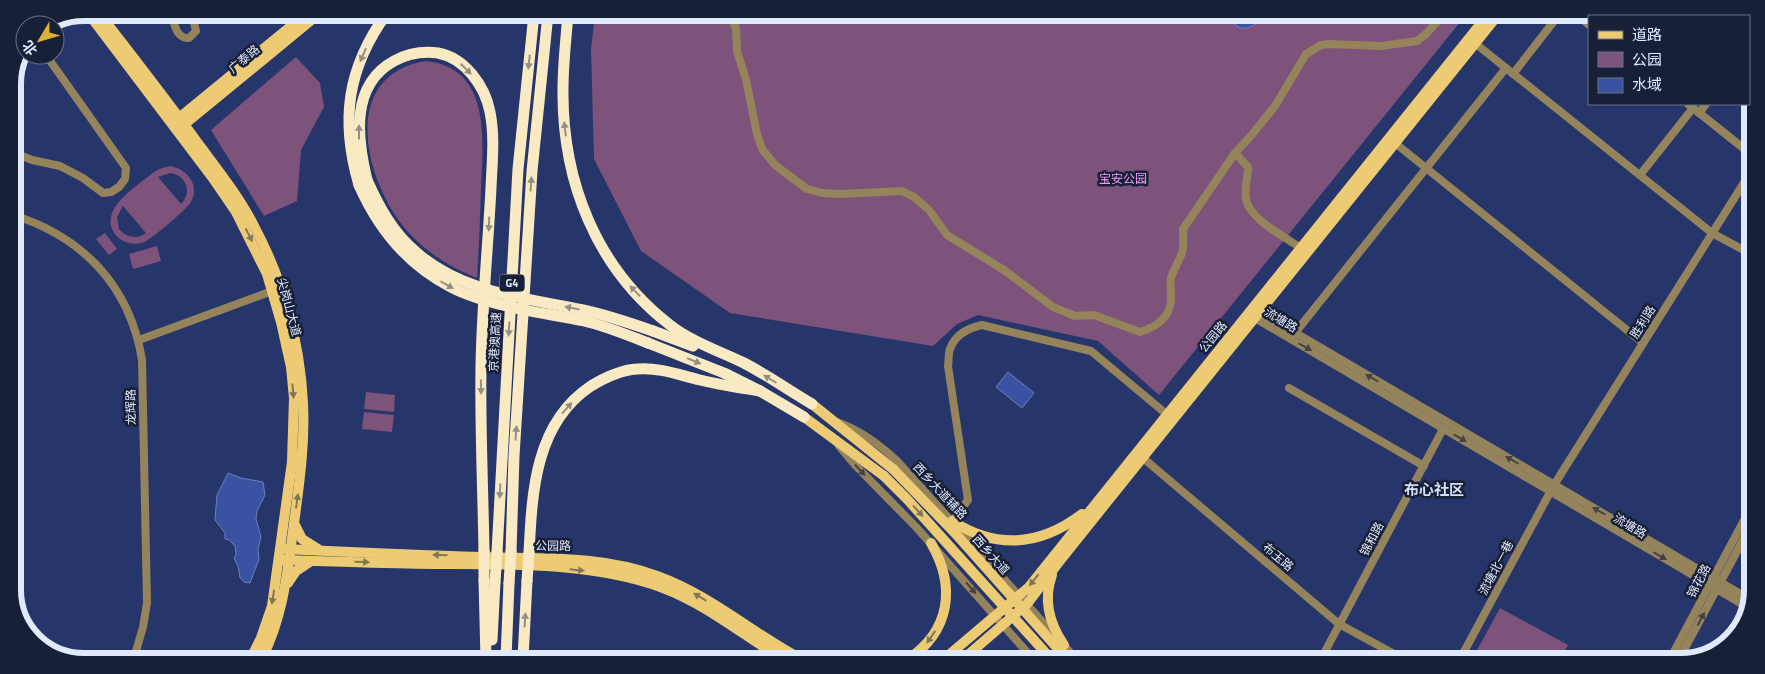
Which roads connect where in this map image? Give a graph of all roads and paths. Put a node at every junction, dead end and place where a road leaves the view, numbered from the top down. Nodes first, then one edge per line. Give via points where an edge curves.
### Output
1 (95, 21) edge
2 (105, 21) edge
3 (173, 21) edge
4 (192, 21) edge
5 (298, 21) edge
6 (310, 21) edge
7 (382, 21) edge
8 (533, 21) edge
9 (547, 21) edge
10 (568, 21) edge
11 (732, 21) edge
12 (1438, 21) edge
13 (1484, 21) edge
14 (1493, 21) edge
15 (1554, 21) edge
16 (1472, 41) junction
17 (53, 65) edge
18 (1506, 68) junction
19 (1513, 74) junction
20 (1693, 108) edge
21 (178, 124) junction
22 (1395, 144) junction
23 (1744, 149) edge
24 (1235, 153) junction
25 (21, 156) edge
26 (1426, 168) junction
27 (1640, 175) junction
28 (363, 182) junction
29 (1744, 183) edge
30 (21, 218) edge
31 (1712, 233) junction
32 (1301, 248) junction
33 (1744, 250) edge
34 (277, 290) junction
35 (1255, 314) junction
36 (1295, 332) junction
37 (139, 340) junction
38 (1643, 343) junction
39 (746, 365) junction
40 (1289, 388) dead end
41 (760, 391) junction
42 (812, 404) joint
43 (804, 416) joint
44 (1170, 417) junction
45 (832, 420) junction
46 (1443, 429) junction
47 (828, 433) junction
48 (1143, 458) junction
49 (1424, 466) junction
50 (888, 472) junction
51 (1552, 488) junction
52 (1093, 506) junction
53 (952, 521) junction
54 (1744, 522) edge
55 (294, 523) junction
56 (1744, 537) edge
57 (931, 543) junction
58 (976, 548) junction
59 (321, 550) junction
60 (285, 554) junction
61 (313, 561) junction
62 (950, 565) junction
63 (1055, 568) junction
64 (490, 581) junction
65 (1715, 584) junction
66 (286, 586) junction
67 (1020, 596) junction
68 (1743, 597) edge
69 (1742, 603) edge
70 (1027, 604) junction
71 (996, 616) junction
72 (1003, 624) junction
73 (1339, 624) junction
74 (1067, 652) edge
75 (137, 653) edge
76 (253, 653) edge
77 (264, 653) edge
78 (486, 653) edge
79 (491, 653) edge
80 (506, 653) edge
81 (523, 653) edge
82 (774, 653) edge
83 (791, 653) edge
84 (916, 653) edge
85 (952, 653) edge
86 (970, 653) edge
87 (1028, 653) edge
88 (1044, 653) edge
89 (1324, 653) edge
90 (1392, 653) edge
91 (1463, 653) edge
92 (1673, 653) edge
93 (1682, 653) edge

1 - 21 main road, 尖岗山大道
2 - 21 main road, 尖岗山大道
3 - 4 street via 179,35 185,39 196,31
5 - 21 main road, 广泰路
6 - 21 main road, 广泰路
7 -> 28 highway via 362,54 350,100 349,142
8 -> 64 highway, 京港澳高速 / G4, bridge via 518,169 497,552
80 -> 9 highway, G4, bridge via 514,456 532,171
39 -> 10 highway via 670,325 612,266 599,243 580,198 567,145 563,91
11 - 24 street via 757,134 762,149 775,165 807,189 822,193 902,192 914,197 929,210 947,235 1004,270 1053,307 1075,316 1094,315 1140,332 1160,323 1170,311 1170,282 1182,254 1183,229
12 - 24 street via 1417,41 1381,46 1329,44 1313,49 1306,54 1275,106
13 - 16 main road, 公园路
14 - 16 main road, 公园路
15 - 19 street
16 - 18 street
16 - 22 main road, 公园路
16 - 32 main road, 公园路
17 - 25 street via 126,168 125,179 111,192 103,192 60,166
18 - 19 street
18 - 26 street
19 - 27 street
20 - 23 street
20 - 27 street
21 - 34 main road, 尖岗山大道 via 220,172 253,224 268,255
22 - 26 street
22 - 35 main road, 公园路
24 - 32 street via 1248,167 1245,198 1254,215
26 - 36 street
26 - 38 street
27 - 31 street
39 -> 28 highway, bridge via 618,319 512,296 456,279 416,253 387,219
28 -> 41 highway, bridge via 367,204 380,226 428,274 452,288 520,309 606,328 724,373
28 -> 64 highway, bridge via 358,120 366,90 375,77 386,66 410,54 439,54 463,64 486,101 492,129 481,366 484,551
29 - 31 street, 胜利路
30 - 37 street, 龙辉路 via 68,240 95,263 123,302
31 - 33 street
31 - 38 street, 胜利路
32 - 35 main road, 公园路
34 - 37 street
55 -> 34 main road, 尖岗山大道 via 303,452 303,404 297,353
34 -> 60 main road, 尖岗山大道 via 294,398
35 - 36 street, 流塘路
35 - 44 main road, 公园路
35 -> 46 street, 流塘路
51 -> 36 street, 流塘路
37 - 75 street, 龙辉路 via 147,603
38 - 51 street, 胜利路
42 -> 39 highway
40 - 49 street
41 - 43 highway
81 -> 41 highway, bridge via 531,507 547,437 570,404 600,381 636,368 657,369
42 - 45 main road
43 - 47 main road
44 - 48 main road, 公园路
44 - 52 main road, 公园路
44 - 53 street via 1091,351 982,325 970,327 950,349 948,366 968,500
45 - 50 main road
45 - 53 street, 西乡大道辅路 via 849,426 881,447
46 - 49 street, 锦和路
46 -> 51 street, 流塘路
47 - 50 main road
47 -> 57 street via 854,465
48 - 63 main road, 公园路
48 - 73 street, 布玉路
49 - 73 street, 锦和路
50 - 74 main road, 西乡大道, bridge via 941,518
50 -> 88 main road, 西乡大道, bridge via 907,498
51 - 65 street, 流塘路
51 - 91 street, 流塘北一巷
52 - 53 main road via 1060,528 1024,540 986,538
52 -> 67 main road, 公园路
53 - 58 street, 西乡大道辅路
54 - 65 street, 锦花路
55 - 59 main road via 302,539
55 - 60 main road, 尖岗山大道
56 - 65 street, 锦花路
57 - 62 street
57 -> 84 main road via 944,573 946,605 933,636
58 - 62 street via 978,561 970,570 958,570
58 - 67 street, 西乡大道辅路
59 - 60 main road, 公园路
83 -> 59 main road, 公园路 via 688,590 657,576 619,565 569,559
60 - 61 main road, 公园路
60 - 66 main road, 尖岗山大道
60 -> 76 main road, 尖岗山大道 via 268,620
61 - 66 main road via 296,571
61 -> 82 main road, 公园路 via 541,566 616,575 678,594
62 -> 71 street
63 - 70 main road, 公园路
63 - 74 main road via 1049,583 1048,611
64 - 78 highway
64 - 79 highway, G4
65 - 68 street, 流塘路
65 - 69 street, 流塘路
65 - 92 street, 锦花路
93 -> 65 street, 锦花路
66 - 77 main road, 尖岗山大道 via 276,628
67 - 70 street, 西乡大道辅路
67 - 71 main road, 公园路
70 - 72 main road, 公园路
70 - 74 street, 西乡大道辅路
71 - 72 street
71 - 85 main road, 公园路
72 - 86 main road, 公园路
72 - 87 street
73 - 89 street, 锦和路
73 - 90 street, 布玉路

